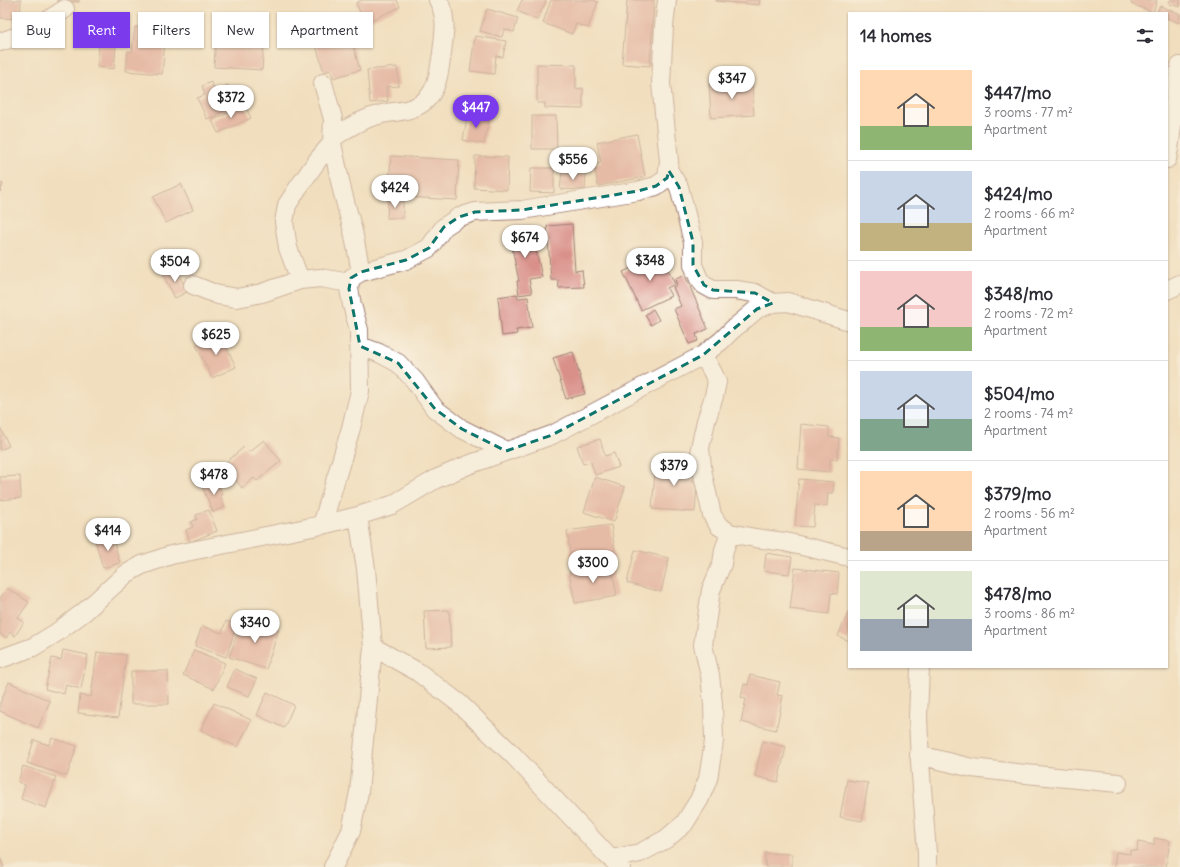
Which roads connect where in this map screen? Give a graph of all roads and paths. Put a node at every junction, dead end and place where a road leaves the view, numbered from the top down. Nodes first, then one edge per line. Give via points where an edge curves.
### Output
1 (438, 0) edge
2 (666, 0) edge
3 (65, 9) dead end
4 (0, 42) edge
5 (1180, 66) edge
6 (323, 83) dead end
7 (333, 141) junction
8 (1168, 155) edge
9 (669, 171) junction
10 (355, 277) junction
11 (300, 280) junction
12 (1180, 284) edge
13 (193, 285) dead end
14 (1168, 290) edge
15 (773, 303) junction
16 (848, 321) edge
17 (360, 346) junction
18 (703, 355) junction
19 (506, 450) junction
20 (358, 516) junction
21 (322, 525) junction
22 (730, 533) junction
23 (848, 557) edge
24 (373, 647) junction
25 (0, 659) edge
26 (920, 668) edge
27 (919, 755) junction
28 (1118, 782) dead end
29 (617, 863) edge
30 (333, 867) edge
31 (927, 867) edge

1 - 7 street via 446,24 436,86 428,100 405,111 365,119 349,126
2 - 9 street via 662,83
3 - 4 street via 30,32
5 - 8 street
6 - 7 street via 333,119
7 - 10 street via 353,231
7 - 11 street via 287,205 284,222 288,248
9 - 10 street via 667,178 656,186 638,191 522,210 475,212 459,217 444,227 429,248 406,260
9 - 15 street via 679,187 693,242 693,265 699,279 713,290 755,293
10 - 11 street
10 - 17 street via 349,289 359,330
11 - 13 street via 262,294 237,298 218,295
12 - 14 street
15 - 16 street via 788,302
15 - 18 street via 757,309
17 - 19 street via 398,363 436,409 462,429
17 - 21 street via 360,391
18 - 19 street via 552,435
18 - 22 street via 717,382 700,448 703,475 712,515 719,526
19 - 20 street via 436,479 392,505
20 - 21 street
20 - 24 street
21 - 25 street via 171,556 142,565 126,574 56,634 33,647
22 - 23 street via 785,542
22 - 29 street via 722,564 711,590 704,638 714,711 714,741 708,778 699,800 684,824 666,839
24 - 29 street via 418,672 460,704
24 - 30 street via 359,792 351,831
26 - 27 street
27 - 28 street via 972,768
27 - 31 street

